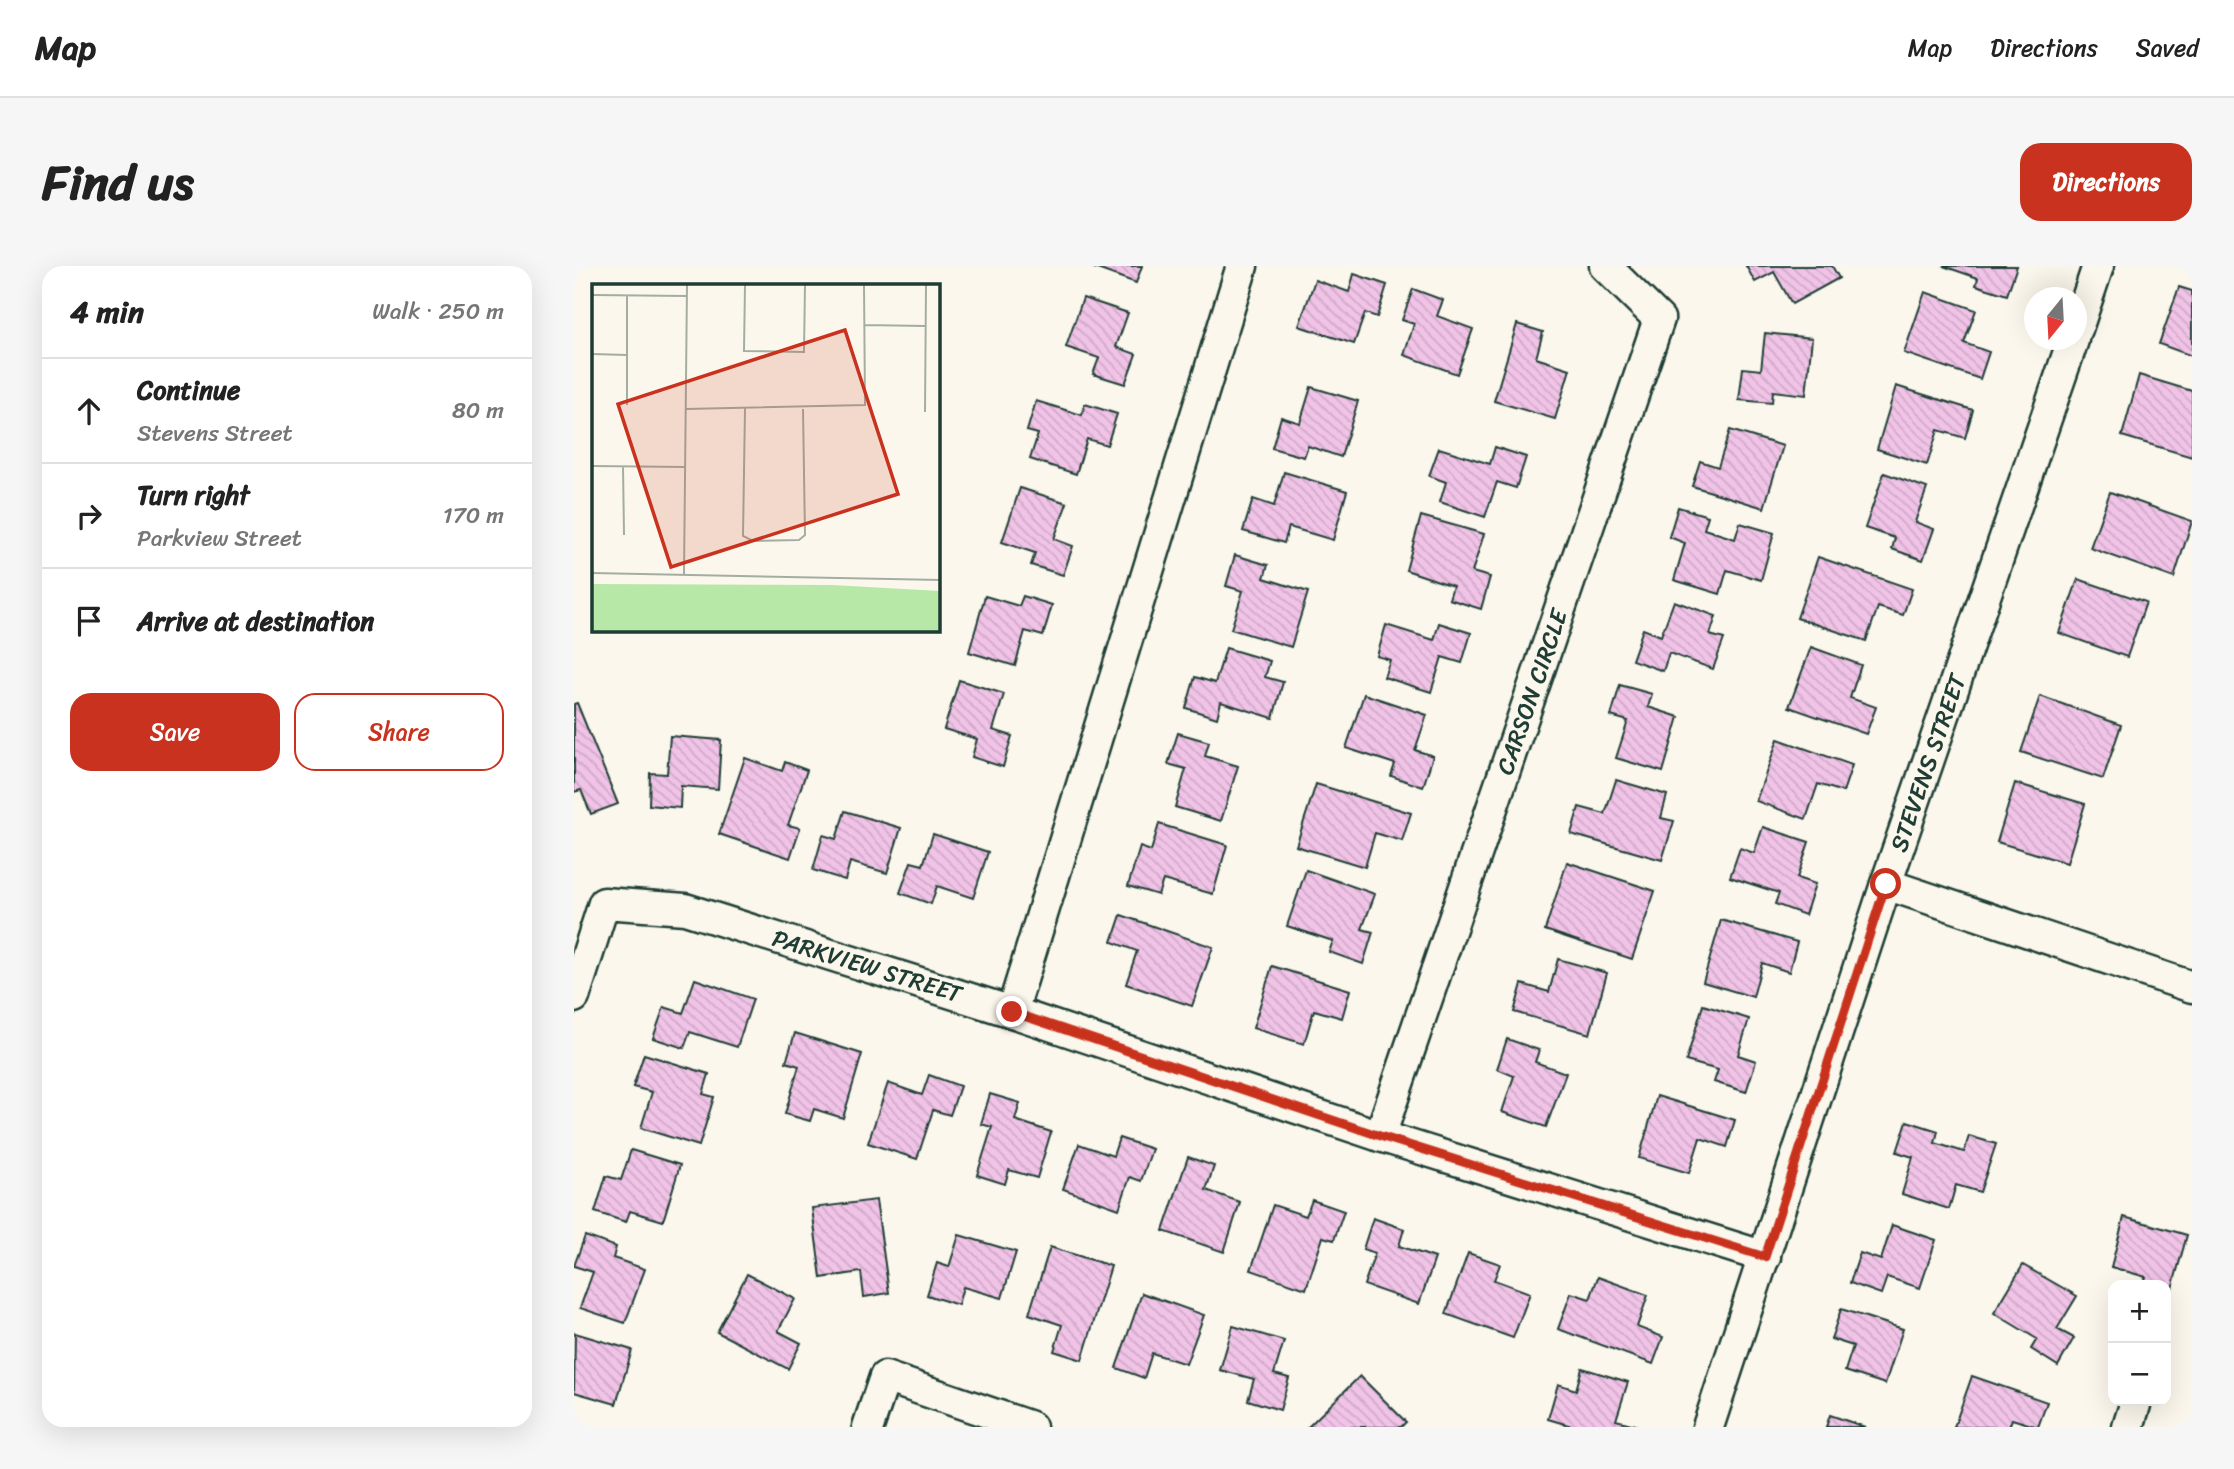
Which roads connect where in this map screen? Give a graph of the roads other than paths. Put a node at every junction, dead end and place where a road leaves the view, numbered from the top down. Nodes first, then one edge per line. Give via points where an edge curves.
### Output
1 (1242, 266) edge
2 (1605, 266) edge
3 (2098, 266) edge
4 (2087, 299) edge
5 (2070, 350) edge
6 (1886, 884) junction
7 (2192, 987) edge
8 (574, 997) edge
9 (1012, 1012) junction
10 (1380, 1136) junction
11 (1765, 1257) junction
12 (868, 1427) edge
13 (1031, 1427) edge
14 (1708, 1427) edge

1 - 9 street
2 - 10 street, CARSON CIRCLE via 1659,319
3 - 4 street
5 - 6 street, STEVENS STREET
6 - 7 street
6 - 11 street, STEVENS STREET
8 - 9 street, PARKVIEW STREET via 604,903 685,909
9 - 10 street, PARKVIEW STREET
10 - 11 street, PARKVIEW STREET
11 - 14 street, STEVENS STREET
12 - 13 street via 885,1377

